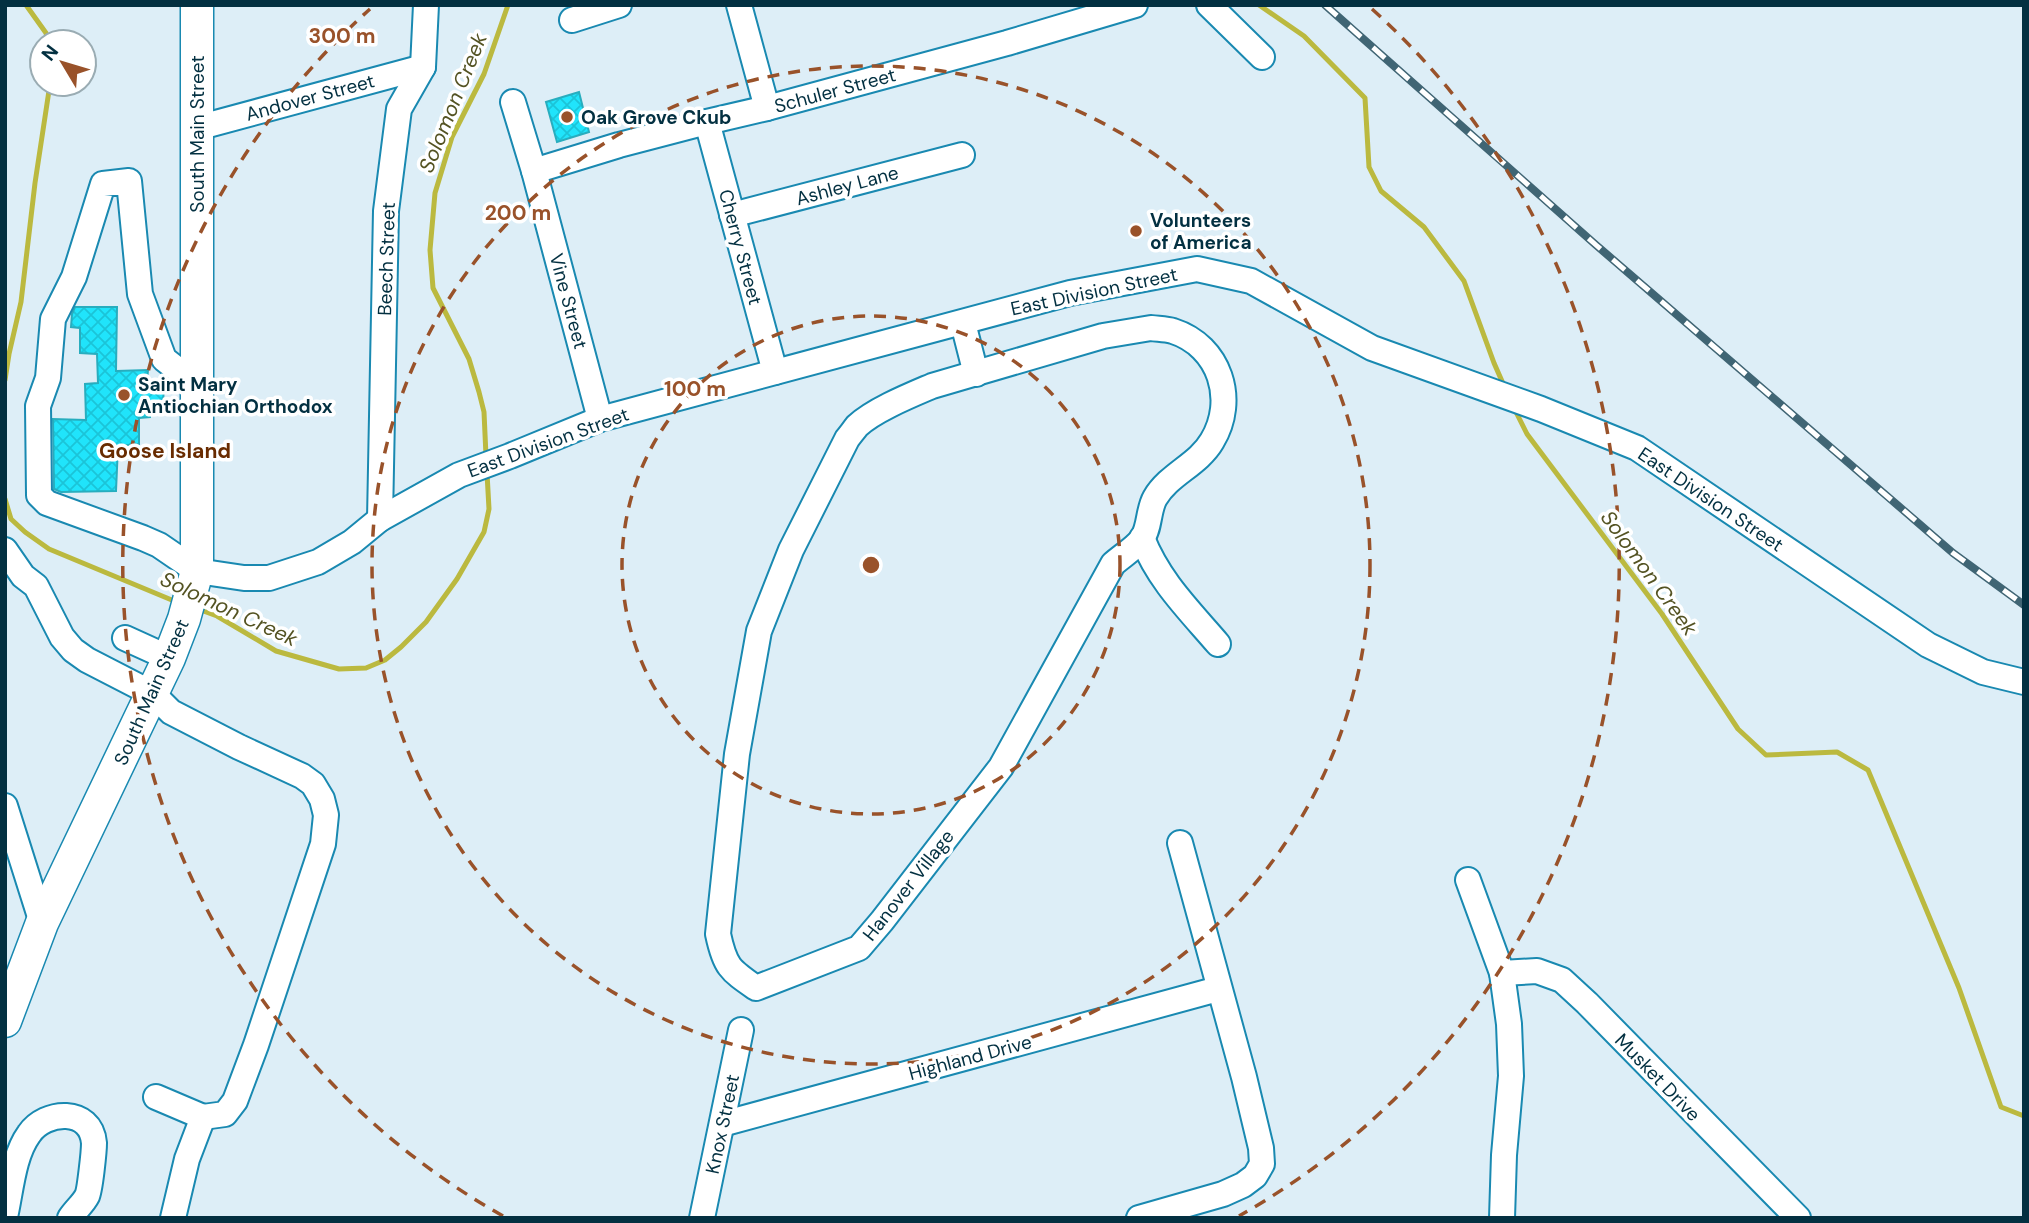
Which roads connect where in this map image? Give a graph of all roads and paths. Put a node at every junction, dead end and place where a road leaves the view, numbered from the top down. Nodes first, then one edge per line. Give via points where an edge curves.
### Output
1 (197, 5) edge
2 (426, 5) edge
3 (619, 5) edge
4 (739, 5) edge
5 (1135, 5) edge
6 (1209, 5) edge
7 (572, 20) dead end
8 (1262, 57) dead end
9 (423, 67) junction
10 (513, 102) dead end
11 (767, 108) junction
12 (707, 122) junction
13 (197, 128) junction
14 (962, 155) dead end
15 (534, 171) junction
16 (733, 215) junction
17 (963, 323) junction
18 (775, 372) junction
19 (976, 374) junction
20 (197, 385) junction
21 (600, 419) junction
22 (380, 519) junction
23 (1142, 538) junction
24 (5, 550) edge
25 (191, 594) junction
26 (125, 638) dead end
27 (1217, 644) dead end
28 (169, 658) junction
29 (2024, 682) edge
30 (153, 694) junction
31 (5, 806) edge
32 (1180, 843) dead end
33 (1468, 880) dead end
34 (41, 923) junction
35 (1502, 973) junction
36 (1218, 989) junction
37 (5, 1021) edge
38 (741, 1030) dead end
39 (156, 1097) dead end
40 (204, 1117) junction
41 (722, 1125) junction
42 (6, 1217) edge
43 (71, 1218) edge
44 (173, 1218) edge
45 (702, 1218) edge
46 (1139, 1218) edge
47 (1502, 1218) edge
48 (1798, 1218) edge

1 - 13 main road, South Main Street
2 - 9 street, Beech Street
3 - 7 street
4 - 11 street
5 - 11 street, Schuler Street
6 - 8 street
9 - 13 street, Andover Street
9 - 22 street, Beech Street via 399,109 386,211
10 - 15 street, Vine Street
11 - 12 street, Schuler Street
12 - 15 street, Schuler Street
12 - 16 street, Cherry Street
13 - 20 main road, South Main Street
14 - 16 street, Ashley Lane
15 - 21 street, Vine Street
16 - 18 street, Cherry Street
17 - 18 street, East Division Street
17 - 19 street
17 - 29 street, East Division Street via 1070,293 1197,269 1251,281 1372,348 1637,448 1928,645 1983,672
18 - 21 street, East Division Street
19 - 23 street, Hanover Village via 1103,336 1151,328 1173,331 1210,357 1225,399 1223,419 1198,460 1155,498
19 - 23 street, Hanover Village via 908,396 858,425 791,550 759,631 737,754 718,934 732,972 756,988 859,948 1001,768 1113,564
20 - 25 main road, South Main Street
20 - 25 street via 164,359 140,294 129,181 103,184 74,277 53,319 48,378 38,406 39,495 47,503 159,545
21 - 22 street, East Division Street via 459,475
22 - 25 street, East Division Street via 318,562 269,578 244,579
23 - 27 street via 1162,579
24 - 30 street via 36,586 73,650
25 - 28 main road, South Main Street
26 - 28 street
28 - 30 main road, South Main Street
30 - 34 main road, South Main Street
30 - 40 street via 171,712 302,776 313,784 326,815 323,844 235,1101 225,1114
31 - 34 street
32 - 36 street
33 - 35 street
34 - 37 main road, South Main Street
35 - 47 street via 1511,1076
35 - 48 street, Musket Drive via 1537,971 1562,981
36 - 41 street, Highland Drive
36 - 46 street via 1262,1164 1255,1176 1233,1190
38 - 41 street, Knox Street
39 - 40 street
40 - 44 street via 187,1159
41 - 45 street, Knox Street
42 - 43 street via 27,1137 40,1122 62,1115 86,1125 94,1144 87,1196

